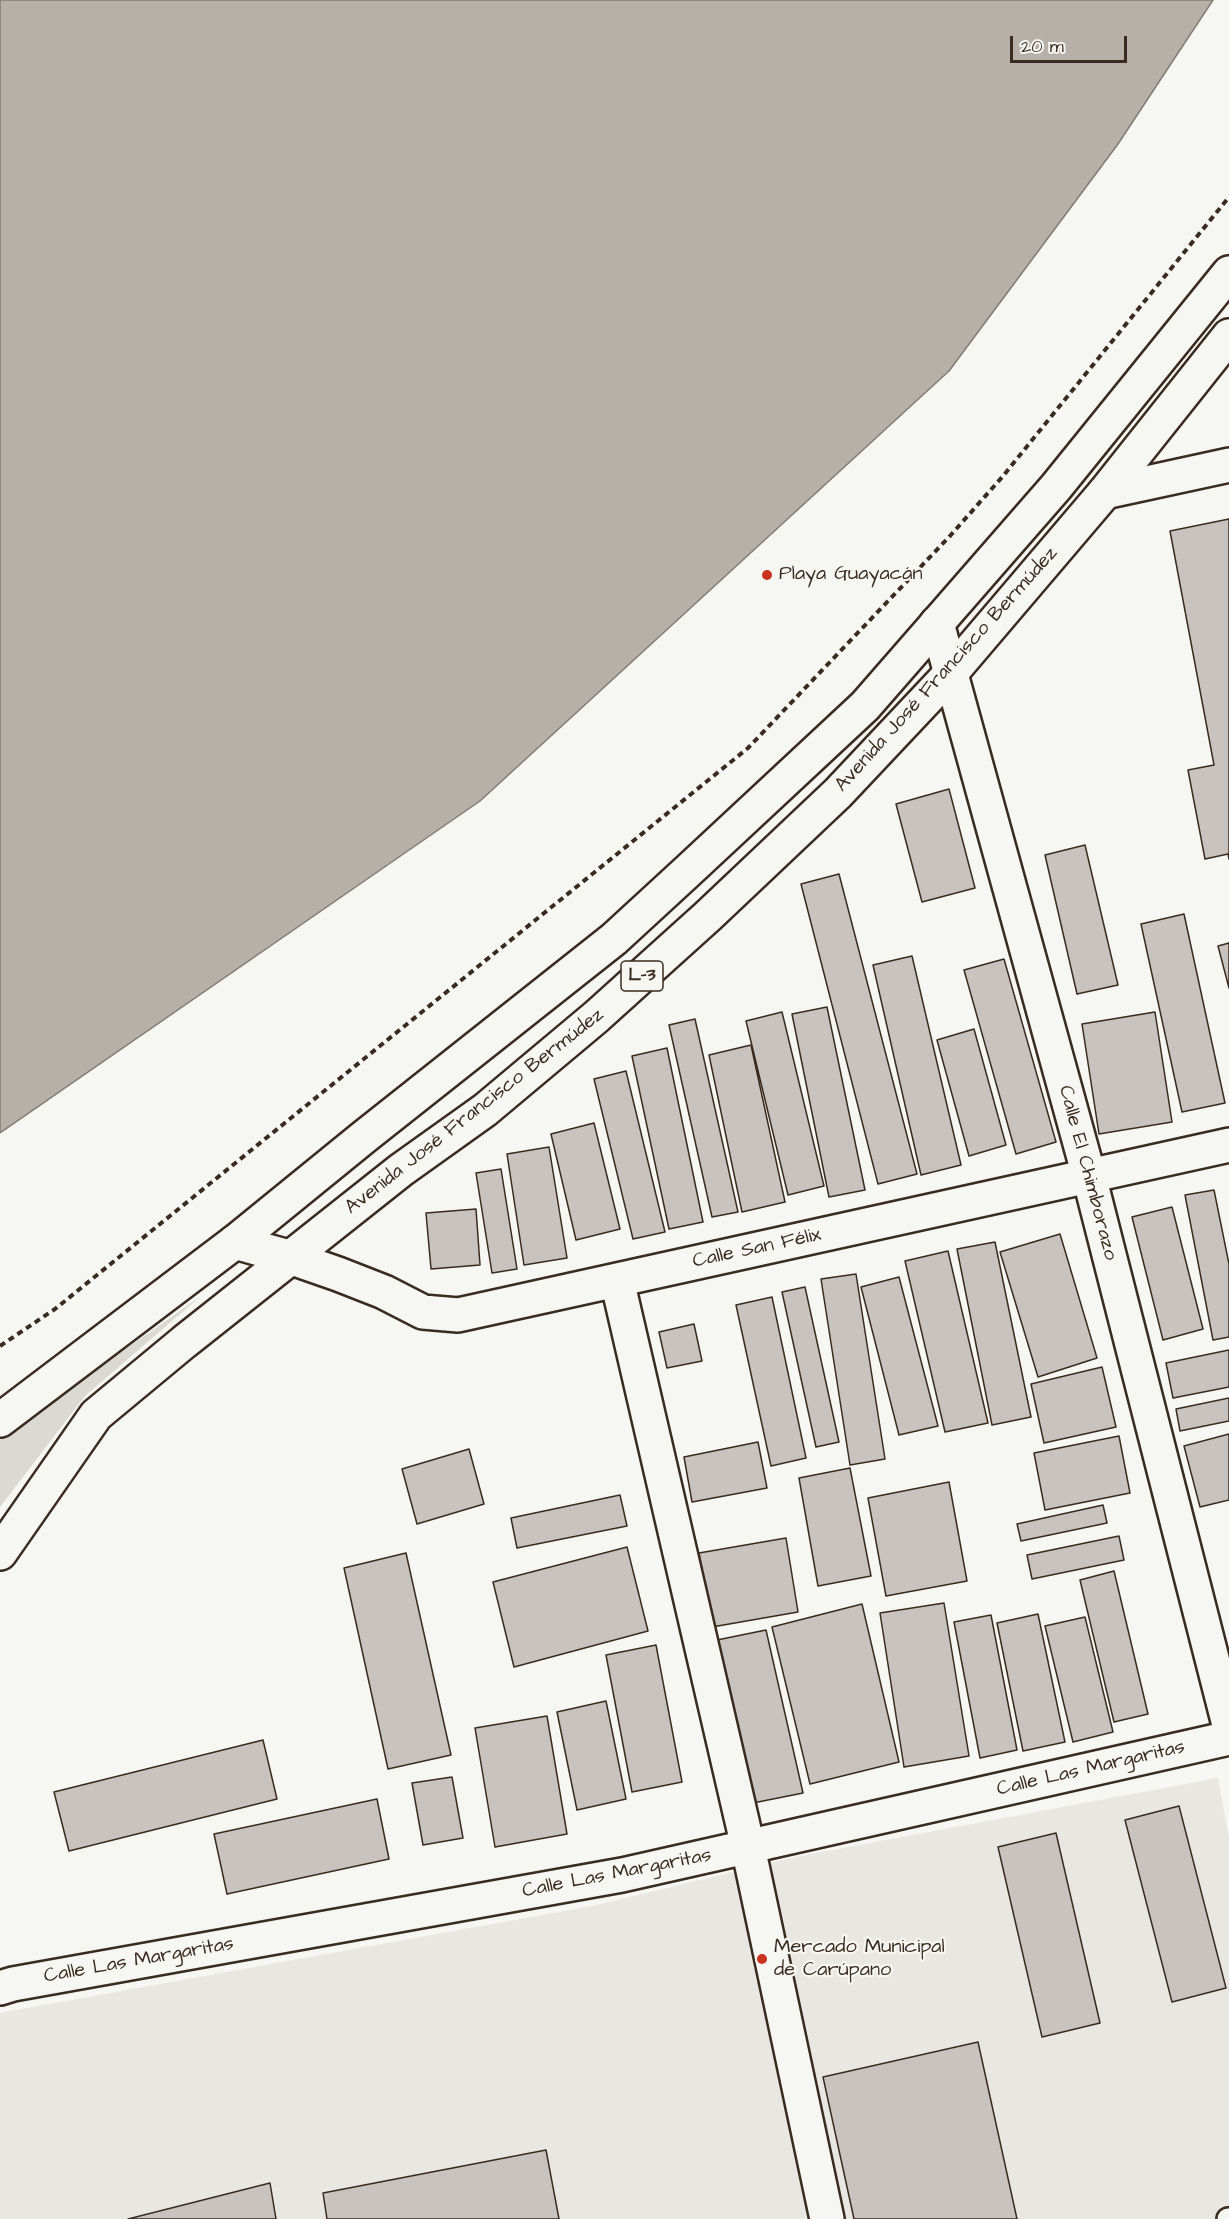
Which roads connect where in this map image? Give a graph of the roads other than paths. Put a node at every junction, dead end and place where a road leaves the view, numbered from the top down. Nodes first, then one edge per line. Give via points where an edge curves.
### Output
1 (1229, 273) edge
2 (1229, 336) edge
3 (1229, 465) edge
4 (1105, 492) junction
5 (937, 623) junction
6 (951, 673) junction
7 (1229, 1145) edge
8 (1089, 1176) junction
9 (236, 1242) junction
10 (292, 1258) junction
11 (617, 1280) junction
12 (0, 1420) edge
13 (0, 1553) edge
14 (1229, 1725) edge
15 (1229, 1738) edge
16 (748, 1847) junction
17 (4, 1991) edge
18 (827, 2219) edge

1 - 5 street, Avenida José Francisco Bermúdez / L-3 via 1056,487
2 - 4 street, Avenida José Francisco Bermúdez / L-3
3 - 4 street
4 - 6 street, Avenida José Francisco Bermúdez / L-3
5 - 6 street, Calle El Chimborazo
5 - 9 street, Avenida José Francisco Bermúdez / L-3 via 865,706 614,939
6 - 8 street, Calle El Chimborazo
6 - 10 street, Avenida José Francisco Bermúdez / L-3 via 838,793 596,1017 485,1110 401,1170
7 - 8 street, Calle San Félix
8 - 11 street, Calle San Félix
8 - 14 street, Calle El Chimborazo
9 - 10 street, Calle San Félix
9 - 12 street, Avenida José Francisco Bermúdez / L-3
10 - 11 street, Calle San Félix via 384,1292 423,1312 458,1316
10 - 13 street, Avenida José Francisco Bermúdez / L-3 via 96,1415
11 - 16 street
15 - 16 street, Calle Las Margaritas
16 - 17 street, Calle Las Margaritas via 622,1875
16 - 18 street

